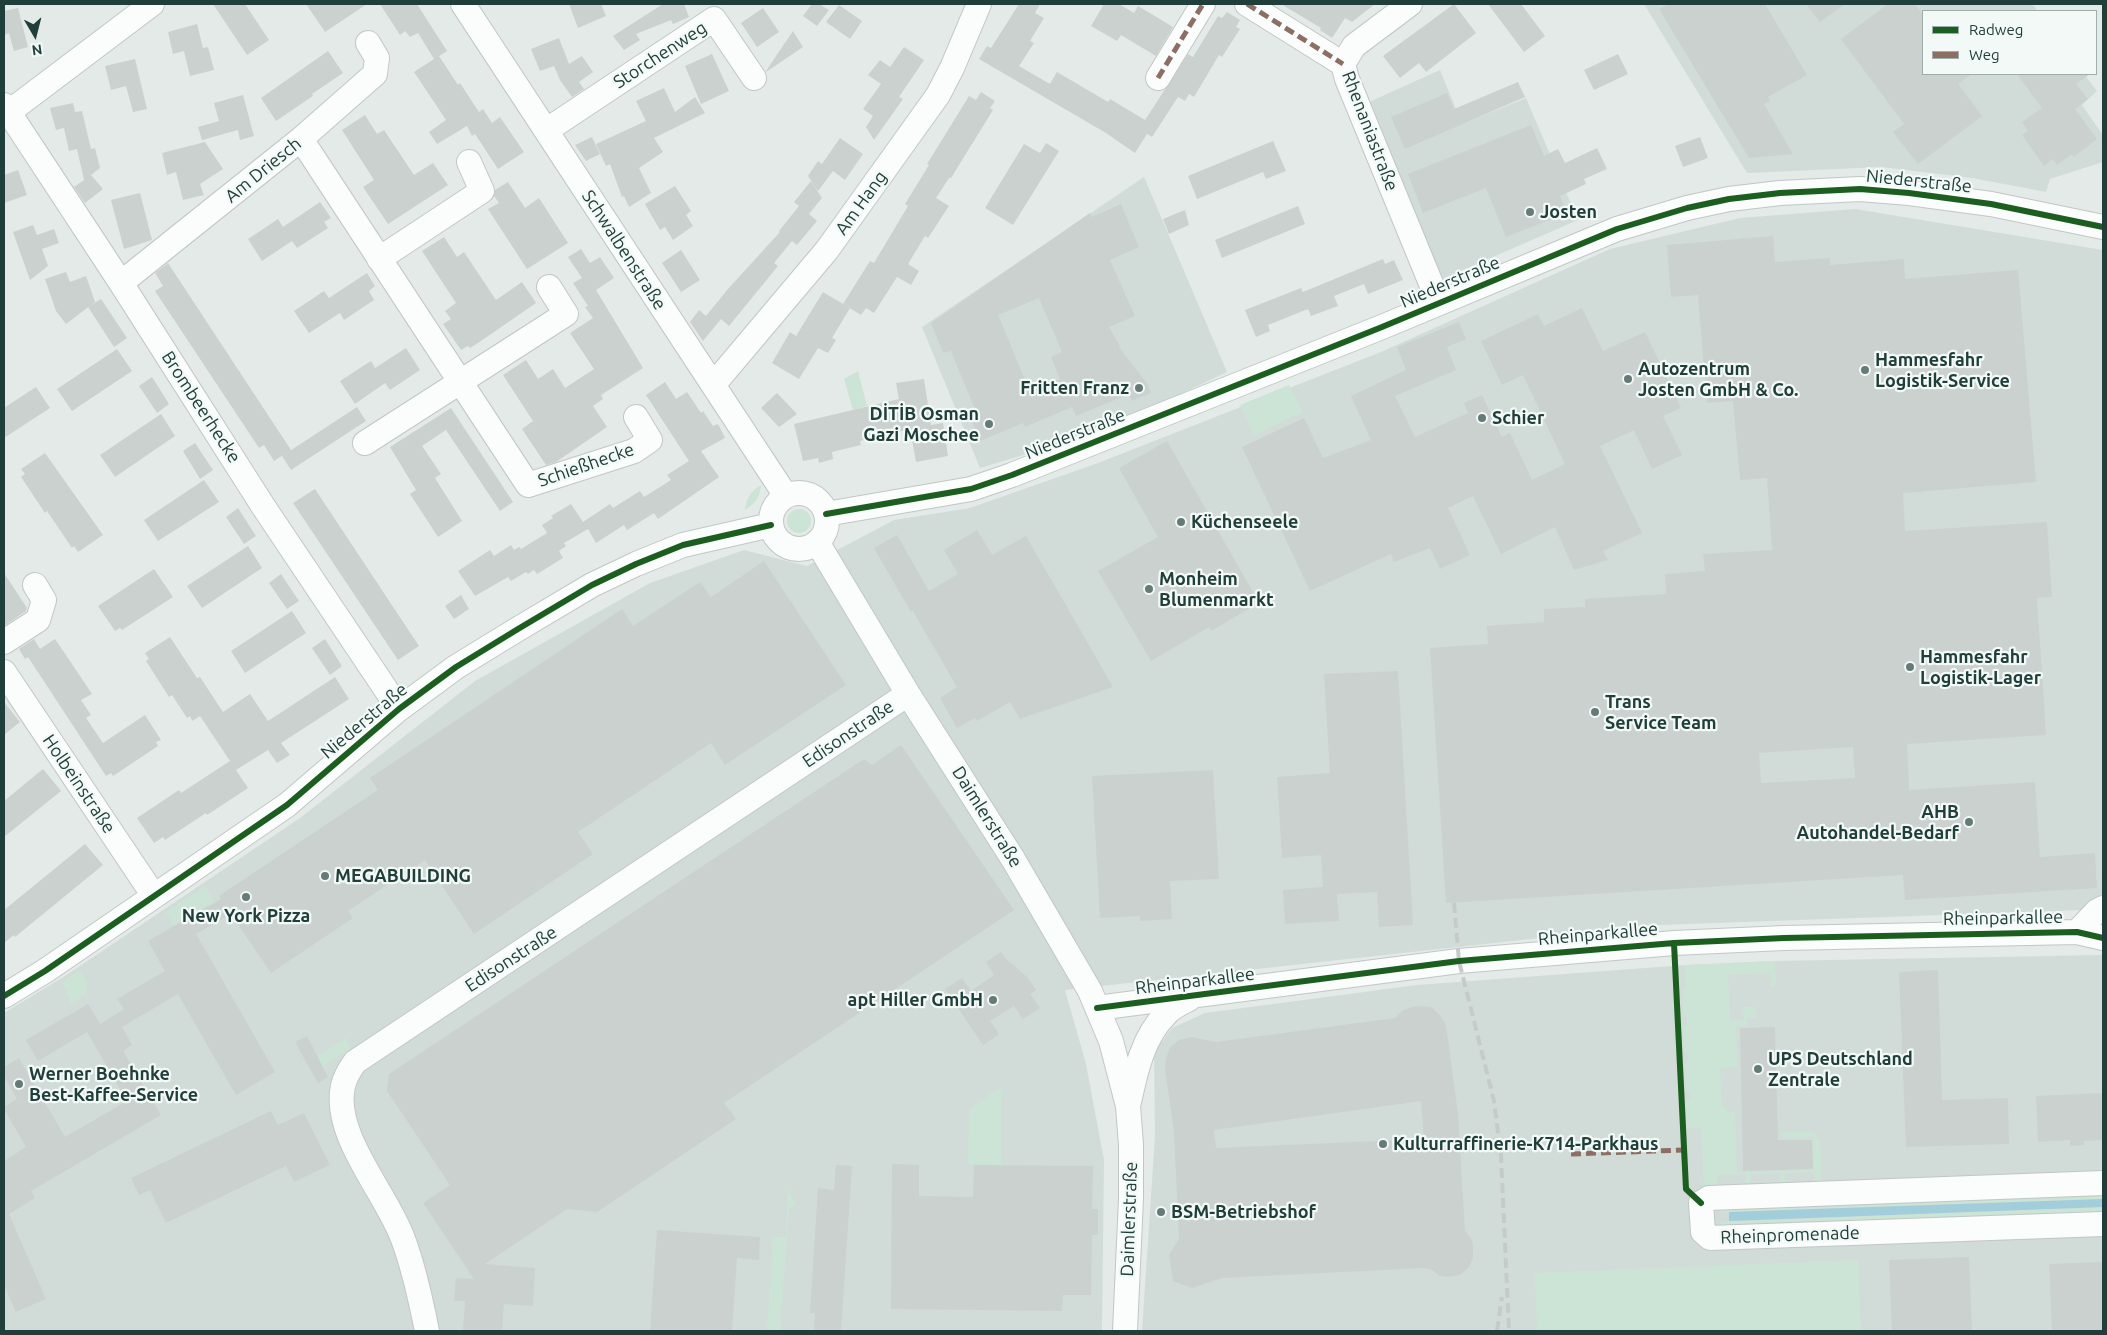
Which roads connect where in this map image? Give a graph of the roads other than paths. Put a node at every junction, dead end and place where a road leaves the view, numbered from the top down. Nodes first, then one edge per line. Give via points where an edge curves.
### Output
1 (152, 4) edge
2 (463, 4) edge
3 (980, 4) edge
4 (1203, 4) edge
5 (1247, 4) edge
6 (1410, 4) edge
7 (368, 43) dead end
8 (1344, 64) junction
9 (754, 78) dead end
10 (1158, 78) dead end
11 (6, 109) edge
12 (547, 130) junction
13 (301, 139) junction
14 (469, 162) dead end
15 (2103, 226) edge
16 (379, 259) junction
17 (121, 283) junction
18 (549, 287) dead end
19 (1439, 303) junction
20 (461, 380) junction
21 (714, 384) junction
22 (636, 417) dead end
23 (365, 442) dead end
24 (786, 496) junction
25 (826, 514) junction
26 (771, 525) junction
27 (817, 542) junction
28 (35, 585) dead end
29 (4, 642) edge
30 (4, 672) edge
31 (908, 694) junction
32 (399, 709) junction
33 (154, 896) junction
34 (2103, 908) edge
35 (2077, 932) junction
36 (2103, 938) edge
37 (4, 996) edge
38 (1192, 996) junction
39 (1097, 1008) junction
40 (1128, 1106) junction
41 (2103, 1183) edge
42 (2103, 1224) edge
43 (427, 1331) edge
44 (1125, 1331) edge

1 - 11 street
2 - 12 street, Schwalbenstraße
3 - 21 street, Am Hang via 938,95 827,250
4 - 10 street
5 - 8 street, Rhenaniastraße
6 - 8 street via 1354,46
7 - 13 street, Am Driesch via 378,58 375,74
8 - 19 street, Rhenaniastraße
9 - 12 street, Storchenweg via 714,19
11 - 17 street, Brombeerhecke
12 - 21 street, Schwalbenstraße
13 - 16 street, Schießhecke
13 - 17 street, Am Driesch
14 - 16 street via 482,191
15 - 19 street, Niederstraße via 1991,204 1909,193 1860,189 1780,193 1687,208 1617,230
16 - 20 street, Schießhecke
17 - 32 street, Brombeerhecke via 263,506
18 - 20 street via 566,314
19 - 25 street, Niederstraße via 1012,475 971,488
20 - 22 street, Schießhecke via 528,484 634,451 650,440
20 - 23 street
21 - 24 street, Schwalbenstraße
24 - 25 street via 794,493 811,495 823,506
24 - 26 street via 774,508
25 - 27 street via 824,532
26 - 27 street via 780,542 789,547 798,549
26 - 32 street, Niederstraße via 683,546 592,585 456,667
27 - 31 street, Daimlerstraße
28 - 29 street via 44,600 38,620
30 - 33 street, Holbeinstraße
31 - 39 street, Daimlerstraße via 1014,859
31 - 43 street, Edisonstraße via 355,1062 342,1087 348,1132 403,1238
32 - 33 street, Niederstraße via 287,805
33 - 37 street, Niederstraße
34 - 35 street, Rheinparkallee
35 - 36 street, Rheinparkallee
35 - 38 street, Rheinparkallee via 1674,943 1459,961
38 - 39 street, Rheinparkallee
38 - 40 street, Daimlerstraße via 1167,1012 1153,1030 1135,1075
39 - 40 street, Daimlerstraße via 1111,1041
40 - 44 street, Daimlerstraße via 1131,1199
41 - 42 street, Rheinpromenade via 1708,1198 1701,1203 1703,1232 1710,1238

